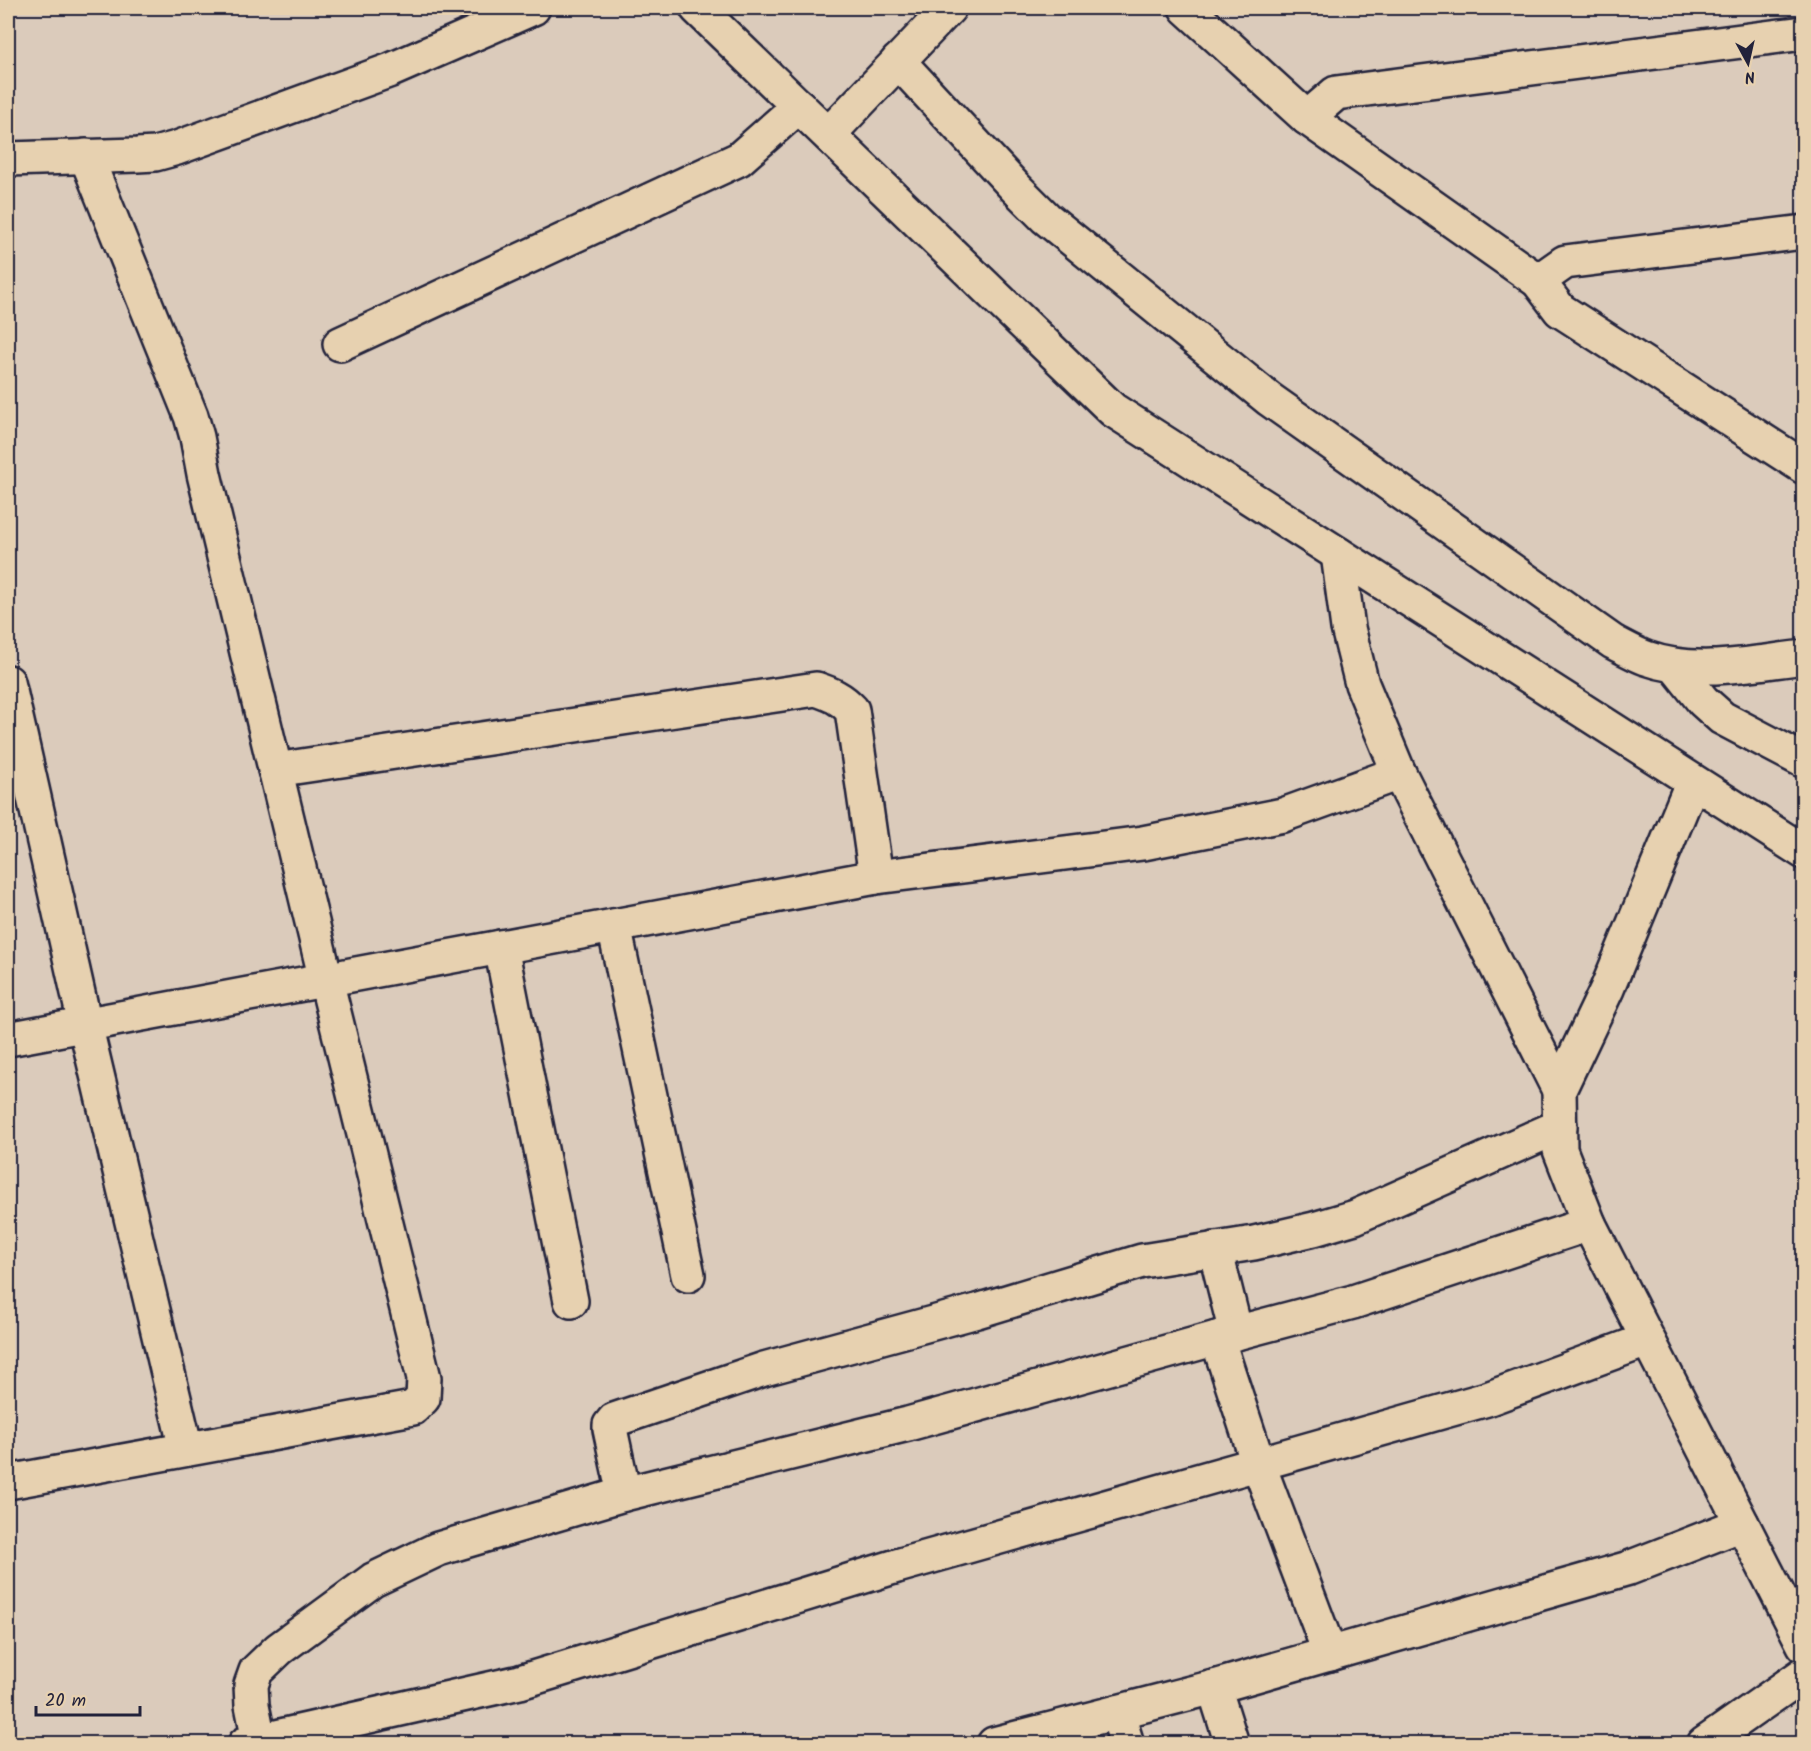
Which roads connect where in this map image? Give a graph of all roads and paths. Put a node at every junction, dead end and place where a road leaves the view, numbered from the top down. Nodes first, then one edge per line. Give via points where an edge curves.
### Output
1 (533, 8) edge
2 (697, 8) edge
3 (949, 8) edge
4 (1186, 8) edge
5 (1803, 33) edge
6 (898, 61) junction
7 (799, 106) junction
8 (1307, 118) junction
9 (829, 134) junction
10 (86, 156) junction
11 (8, 159) edge
12 (1803, 232) edge
13 (1538, 280) junction
14 (340, 344) dead end
15 (1798, 455) edge
16 (1338, 554) junction
17 (1803, 657) edge
18 (1675, 666) junction
19 (8, 682) edge
20 (1803, 761) edge
21 (275, 771) junction
22 (1399, 773) junction
23 (1692, 783) junction
24 (1803, 852) edge
25 (876, 877) junction
26 (614, 926) junction
27 (501, 946) junction
28 (326, 980) junction
29 (85, 1024) junction
30 (8, 1039) edge
31 (1559, 1090) junction
32 (1560, 1126) junction
33 (1589, 1224) junction
34 (1215, 1249) junction
35 (688, 1275) dead end
36 (571, 1301) dead end
37 (1226, 1335) junction
38 (1647, 1340) junction
39 (186, 1449) junction
40 (1258, 1463) junction
41 (8, 1482) edge
42 (624, 1494) junction
43 (1742, 1524) junction
44 (1803, 1645) edge
45 (1330, 1654) junction
46 (1803, 1674) edge
47 (1214, 1687) junction
48 (1117, 1712) junction
49 (252, 1742) edge
50 (994, 1743) edge
51 (1126, 1743) edge
52 (1232, 1743) edge
53 (1704, 1743) edge

1 - 10 street via 391,70 177,148 155,154
2 - 7 street
3 - 6 street
4 - 8 street
5 - 8 street via 1336,93
6 - 9 street
6 - 18 street via 1046,218 1269,399 1613,642 1645,658
7 - 9 street
7 - 14 street via 740,159
8 - 13 street
9 - 16 street via 1113,410
10 - 11 street
10 - 21 street via 198,437
12 - 13 street via 1565,262
13 - 15 street via 1560,310
16 - 22 street via 1348,628 1362,684
16 - 23 street
17 - 18 street via 1711,668
18 - 20 street via 1702,701 1722,718
19 - 29 street
21 - 25 street via 816,689 844,701 852,710
21 - 28 street
22 - 25 street via 1283,816 1143,843
22 - 31 street
23 - 24 street
23 - 31 street via 1607,989
25 - 26 street
26 - 27 street
26 - 35 street
27 - 28 street
27 - 36 street
28 - 29 street
28 - 39 street via 424,1378 423,1398 413,1407
29 - 30 street
29 - 39 street
31 - 32 street
32 - 33 street via 1560,1150
32 - 34 street via 1355,1217
33 - 37 street via 1353,1302
33 - 38 street
34 - 37 street
34 - 42 street via 1142,1261 764,1369 614,1420 610,1429
37 - 40 street
37 - 42 street via 908,1424
38 - 40 street via 1487,1399
38 - 43 street
39 - 41 street
40 - 45 street
40 - 49 street via 897,1566 520,1682
42 - 49 street via 438,1549 373,1580 279,1649 256,1671 251,1685
43 - 44 street
43 - 45 street via 1629,1568
45 - 47 street
46 - 53 street
47 - 48 street
47 - 52 street
48 - 50 street
48 - 51 street

